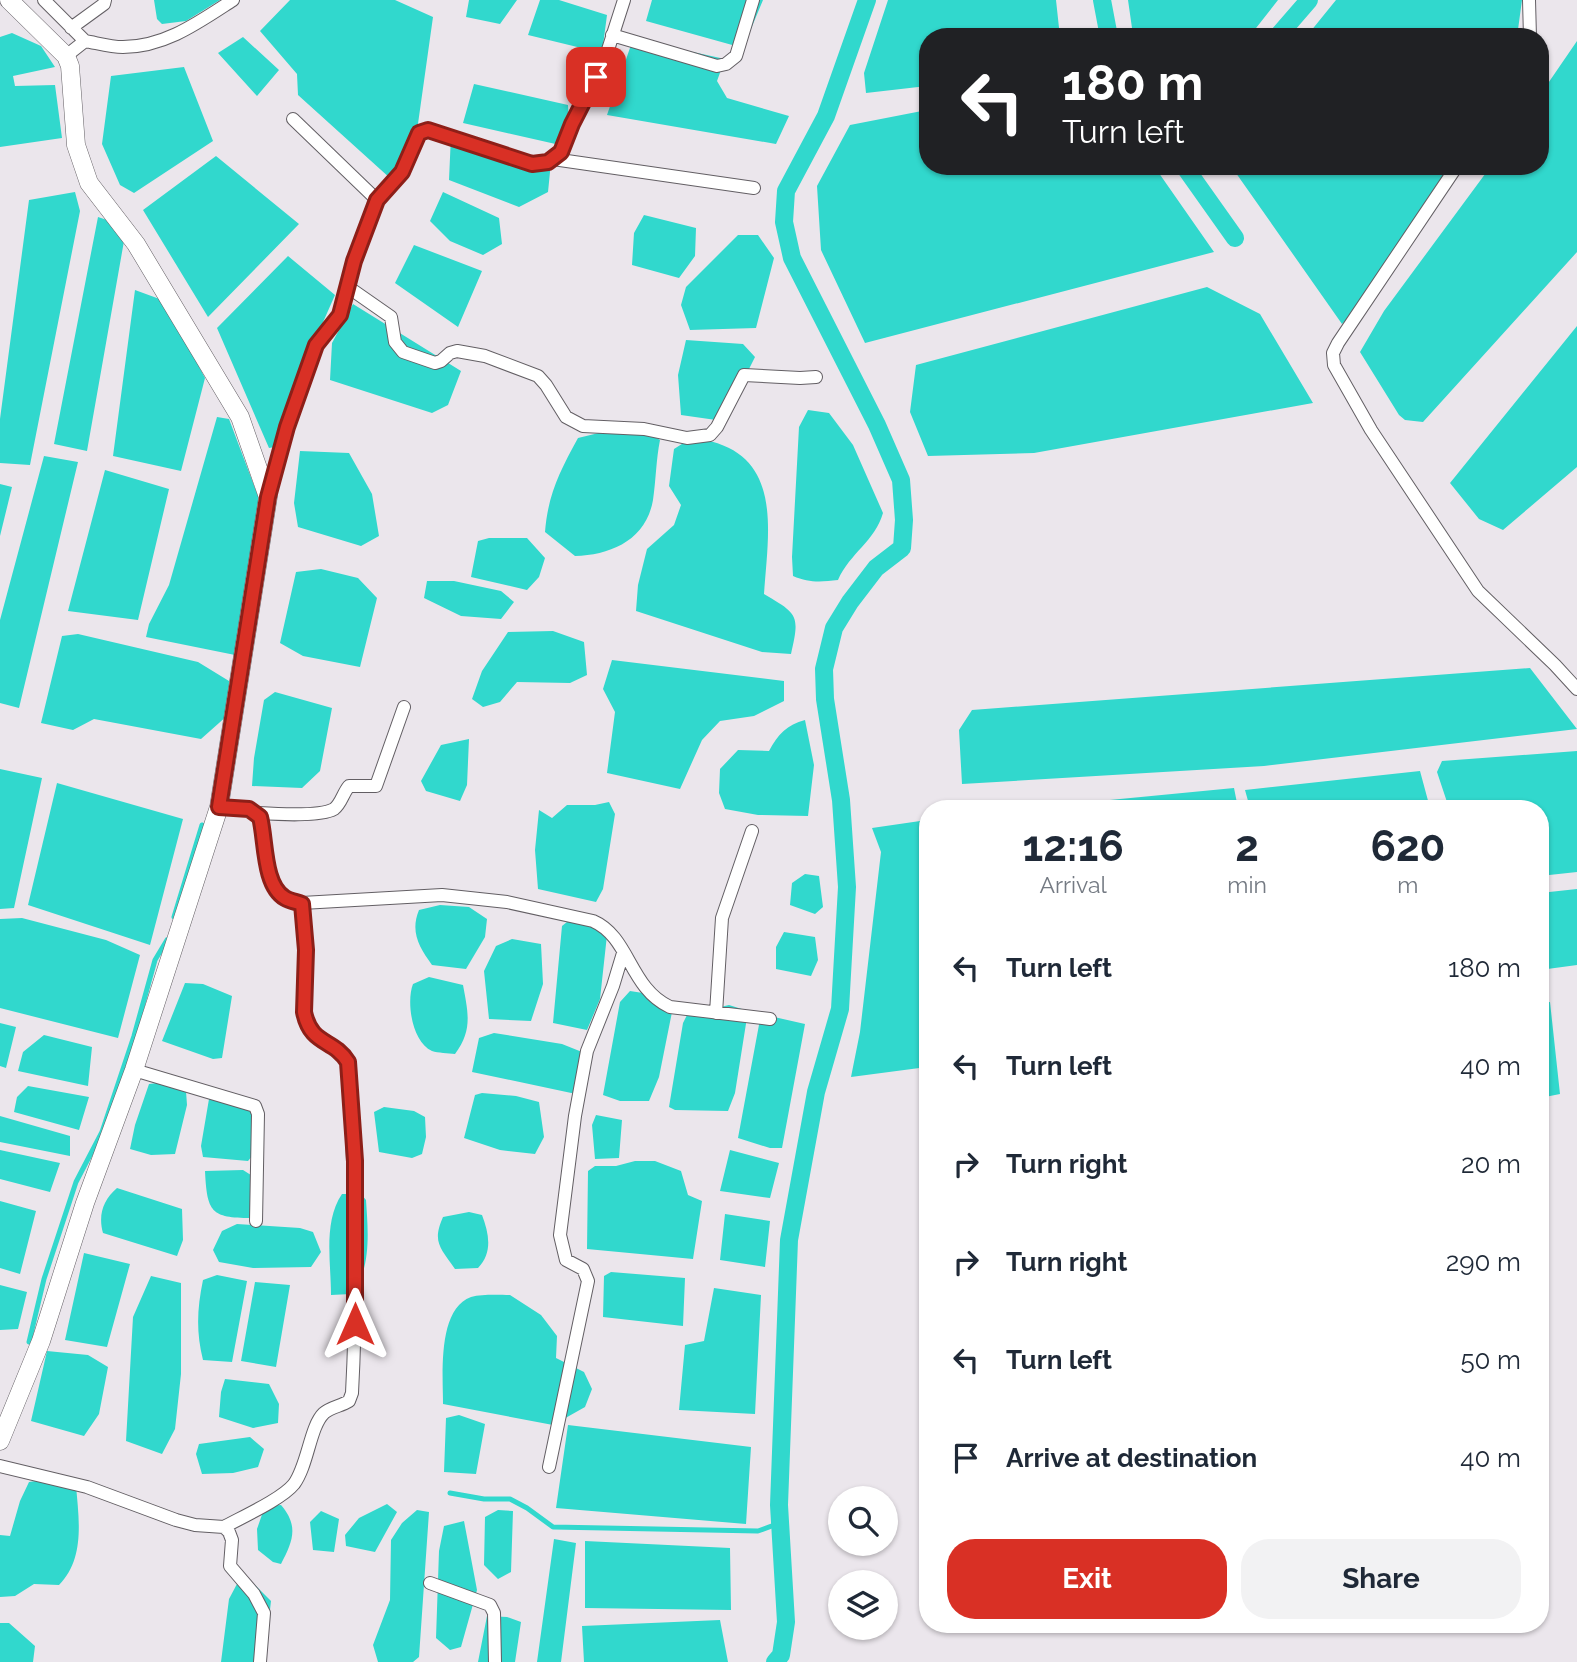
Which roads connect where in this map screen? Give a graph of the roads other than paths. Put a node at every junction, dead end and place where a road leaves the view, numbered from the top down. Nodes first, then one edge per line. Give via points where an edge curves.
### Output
1 (9, 0) edge
2 (44, 0) edge
3 (105, 0) edge
4 (233, 0) edge
5 (624, 0) edge
6 (753, 0) edge
7 (1529, 0) edge
8 (71, 28) junction
9 (1530, 28) edge
10 (612, 35) junction
11 (85, 41) junction
12 (66, 56) junction
13 (293, 119) dead end
14 (553, 159) junction
15 (1451, 175) edge
16 (754, 188) dead end
17 (377, 200) junction
18 (348, 287) junction
19 (816, 377) dead end
20 (268, 497) junction
21 (1577, 689) edge
22 (404, 707) dead end
23 (219, 807) junction
24 (257, 813) junction
25 (752, 831) dead end
26 (302, 904) junction
27 (623, 953) junction
28 (716, 1013) junction
29 (770, 1019) dead end
30 (134, 1070) junction
31 (256, 1221) dead end
32 (0, 1441) edge
33 (0, 1466) edge
34 (549, 1467) dead end
35 (224, 1527) junction
36 (430, 1583) dead end
37 (260, 1662) edge
38 (495, 1662) edge

1 - 12 street
2 - 8 street
3 - 8 street
4 - 11 street via 166,39 124,47
5 - 10 street
6 - 10 street via 736,56 726,64 717,66
7 - 9 street
8 - 11 street
10 - 14 street via 561,152
11 - 12 street
12 - 20 street via 76,145 89,183 136,244 240,417
13 - 17 street
14 - 16 street
14 - 17 street via 532,164 425,130 419,133 402,172
15 - 21 street via 1338,343 1334,365 1371,430 1478,591
17 - 18 street
18 - 19 street via 390,317 395,342 403,352 435,363 457,351 538,376 566,417 583,426 703,438 718,427 744,375
18 - 20 street via 340,315 313,353
20 - 23 street
22 - 24 street via 376,786 349,786 330,810
23 - 24 street
23 - 30 street
24 - 26 street via 277,890
25 - 28 street via 722,918
26 - 27 street via 442,895 507,902 593,921 604,926
26 - 35 street via 306,1021 316,1038 343,1053 348,1062 355,1174 352,1393 349,1401 319,1419 293,1485
27 - 28 street via 653,998 670,1007
27 - 34 street via 587,1051 575,1116 560,1235 566,1259 583,1269 588,1281
28 - 29 street
30 - 31 street via 255,1106
30 - 32 street via 41,1341
33 - 35 street via 87,1487 195,1525
35 - 37 street via 232,1540 230,1566 264,1613
36 - 38 street via 490,1605

